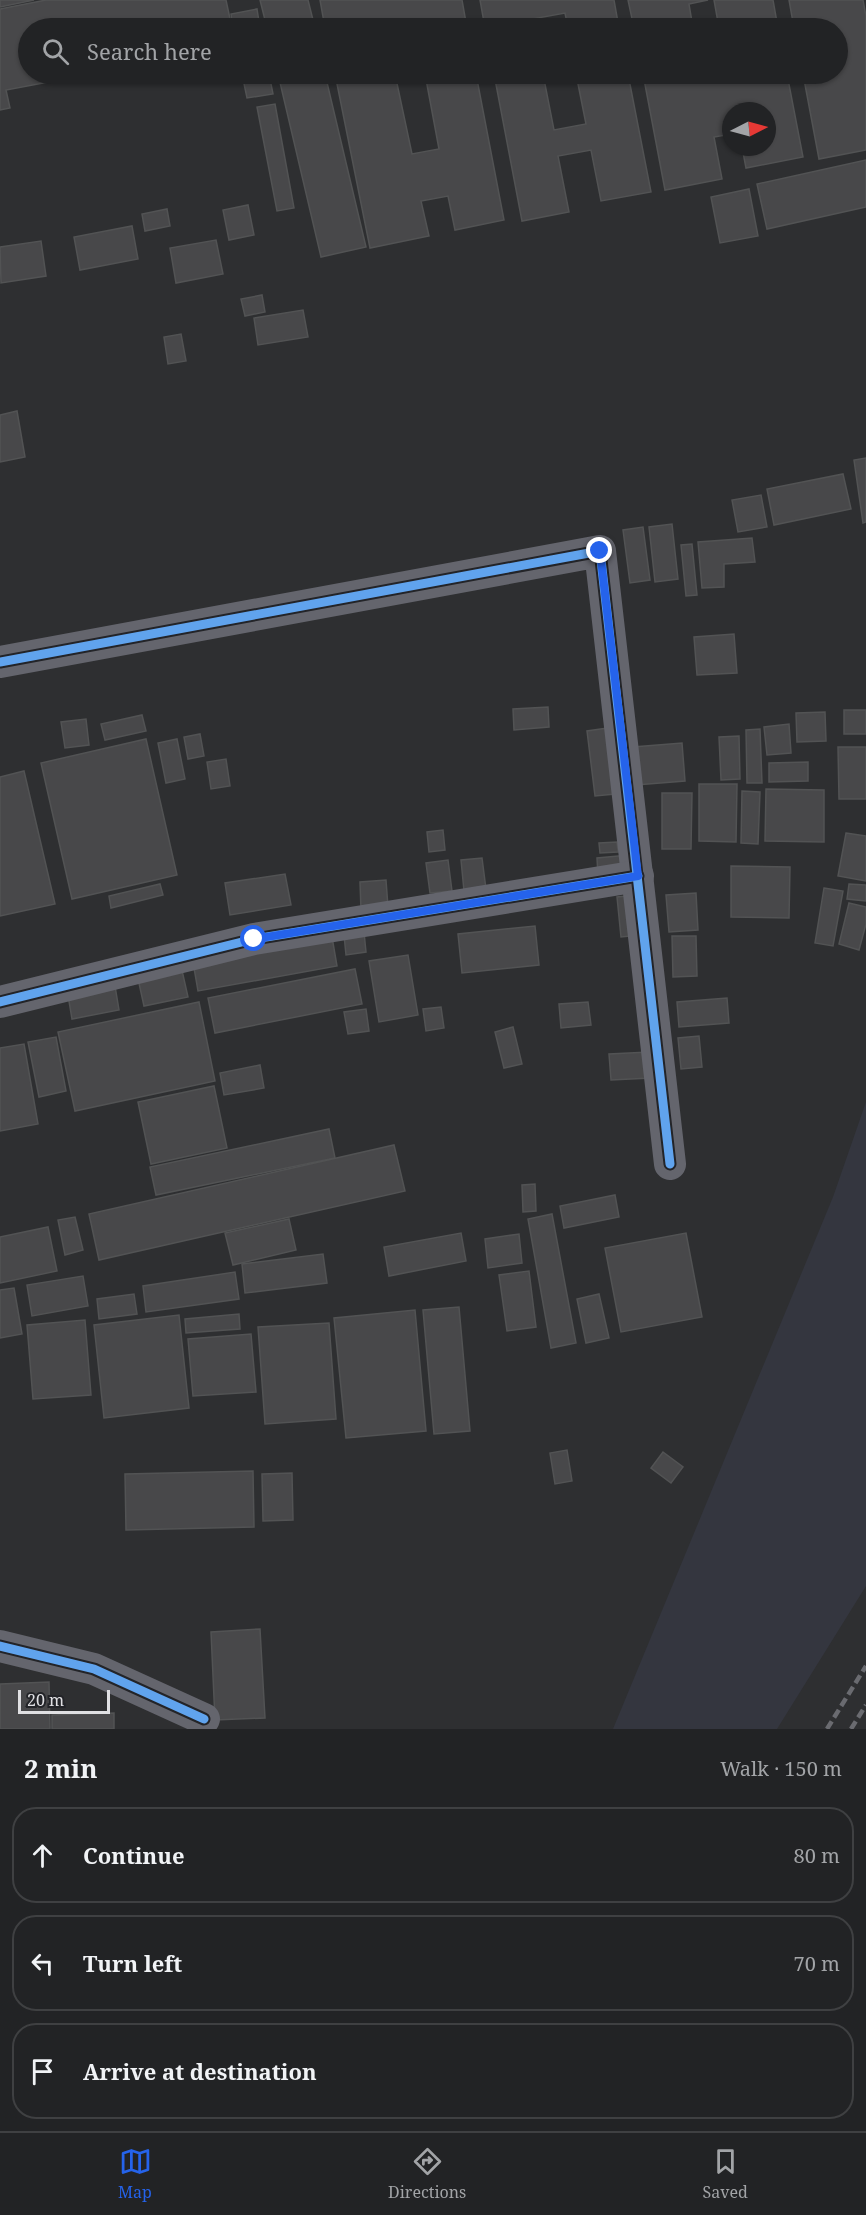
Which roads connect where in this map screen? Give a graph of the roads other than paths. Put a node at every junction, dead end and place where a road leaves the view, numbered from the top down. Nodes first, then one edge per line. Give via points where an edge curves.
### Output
1 (0, 662) edge
2 (638, 876) junction
3 (0, 1002) edge
4 (670, 1164) dead end
5 (0, 1646) edge
6 (204, 1719) dead end

1 - 2 street via 600,551
2 - 3 street via 254,939
2 - 4 street
5 - 6 street via 94,1669

